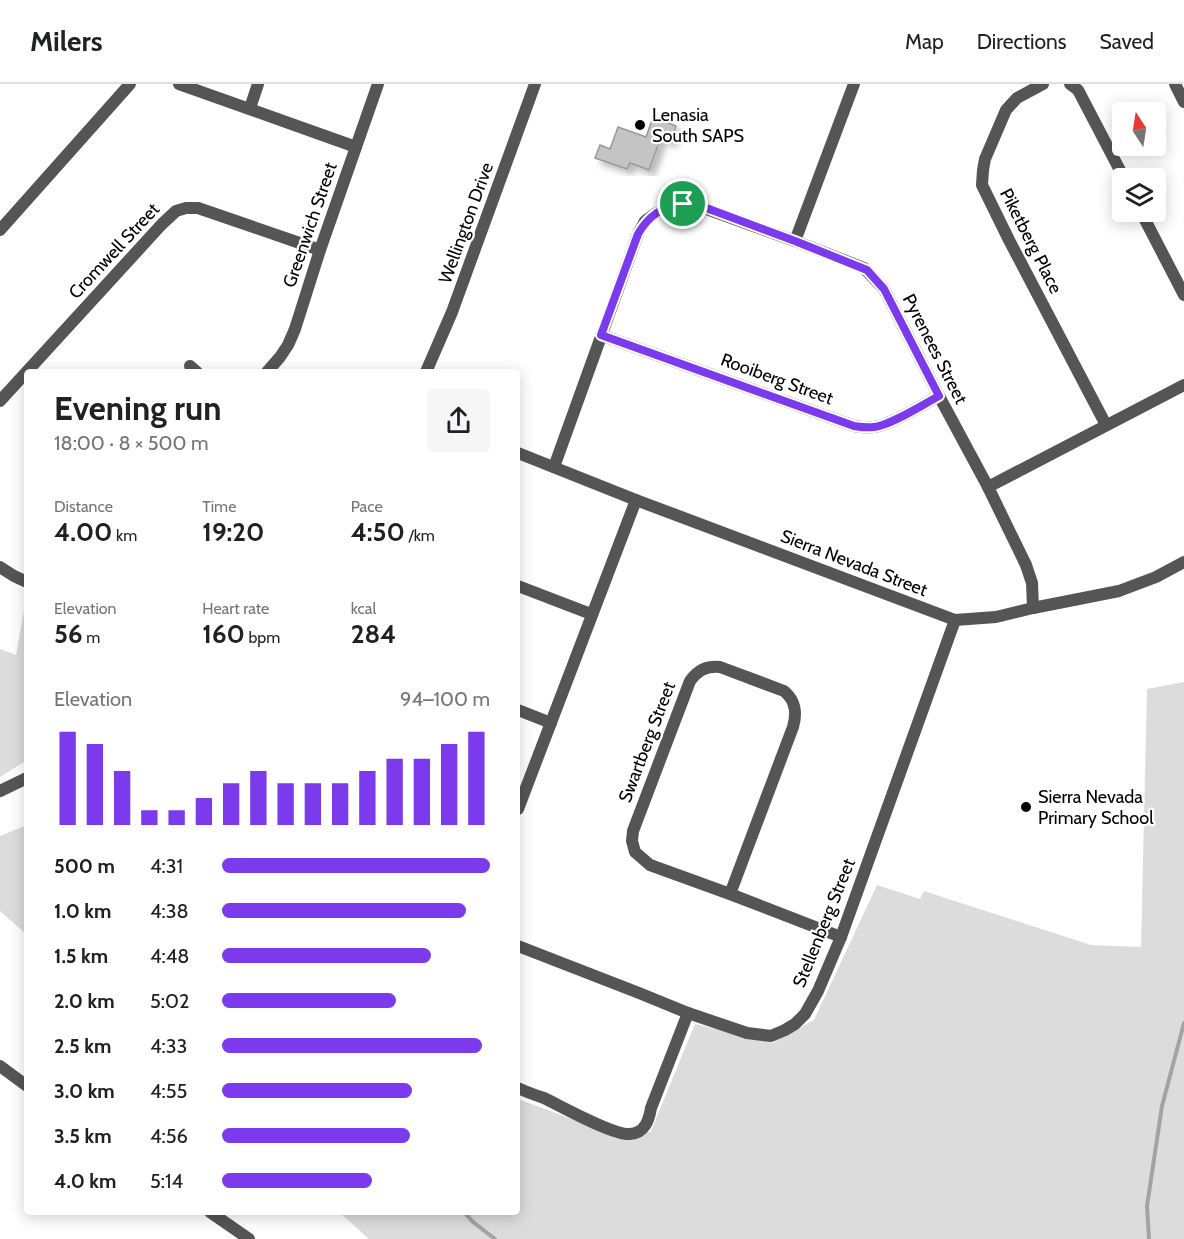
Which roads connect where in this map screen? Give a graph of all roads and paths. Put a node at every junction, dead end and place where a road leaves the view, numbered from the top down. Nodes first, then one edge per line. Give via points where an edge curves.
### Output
1 (130, 84) edge
2 (179, 84) edge
3 (258, 84) edge
4 (378, 84) edge
5 (535, 84) edge
6 (854, 84) edge
7 (1043, 84) edge
8 (1070, 84) edge
9 (1175, 84) edge
10 (1184, 102) edge
11 (250, 108) junction
12 (356, 147) junction
13 (1119, 168) edge
14 (1146, 222) edge
15 (0, 230) edge
16 (795, 241) junction
17 (320, 250) junction
18 (1184, 295) edge
19 (601, 335) junction
20 (29, 369) edge
21 (270, 369) edge
22 (427, 369) edge
23 (24, 375) edge
24 (1184, 385) edge
25 (939, 396) junction
26 (0, 401) edge
27 (1106, 425) junction
28 (520, 454) edge
29 (554, 467) junction
30 (988, 487) junction
31 (636, 500) junction
32 (1184, 562) edge
33 (0, 567) edge
34 (24, 581) edge
35 (520, 587) edge
36 (1034, 608) junction
37 (591, 614) junction
38 (955, 620) junction
39 (520, 711) edge
40 (551, 723) junction
41 (24, 779) edge
42 (0, 791) edge
43 (520, 803) edge
44 (730, 894) junction
45 (841, 937) junction
46 (520, 947) edge
47 (688, 1013) junction
48 (0, 1066) edge
49 (24, 1084) edge
50 (520, 1089) edge
51 (214, 1215) edge
52 (249, 1239) edge

1 - 15 street
2 - 11 street
3 - 11 street
4 - 12 street, Greenwich Street
5 - 22 street, Wellington Drive
6 - 16 street
7 - 27 street, Piketberg Place via 1017,98 1006,110 985,159 982,185
8 - 13 street via 1078,90
9 - 10 street
11 - 12 street
12 - 17 street, Greenwich Street
14 - 18 street
16 - 19 street, Pyrenees Street via 693,204 656,213 645,221 638,234
16 - 25 street, Pyrenees Street via 864,268 880,283
17 - 20 street, Cromwell Street via 209,211 176,211
17 - 21 street, Greenwich Street via 288,345
19 - 25 street, Rooiberg Street via 854,426 876,427
19 - 29 street, Pyrenees Street
23 - 26 street, Cromwell Street
24 - 27 street
25 - 30 street, Pyrenees Street
27 - 30 street
28 - 29 street, Sierra Nevada Street
29 - 31 street, Sierra Nevada Street
30 - 36 street, Pyrenees Street via 1030,574
31 - 37 street
31 - 38 street, Sierra Nevada Street
32 - 36 street, Sierra Nevada Street via 1119,591
33 - 34 street
35 - 37 street
36 - 38 street, Sierra Nevada Street via 996,618
37 - 40 street
38 - 45 street, Stellenberg Street
39 - 40 street
40 - 43 street
41 - 42 street
44 - 44 street, Swartberg Street via 796,710 784,691 712,666 699,671 690,681 632,836 635,852 650,865
44 - 45 street, Swartberg Street
45 - 47 street, Stellenberg Street via 805,1014 785,1030 758,1036
46 - 47 street, Stellenberg Street
47 - 50 street via 648,1121 640,1131 621,1133
48 - 49 street
51 - 52 street

